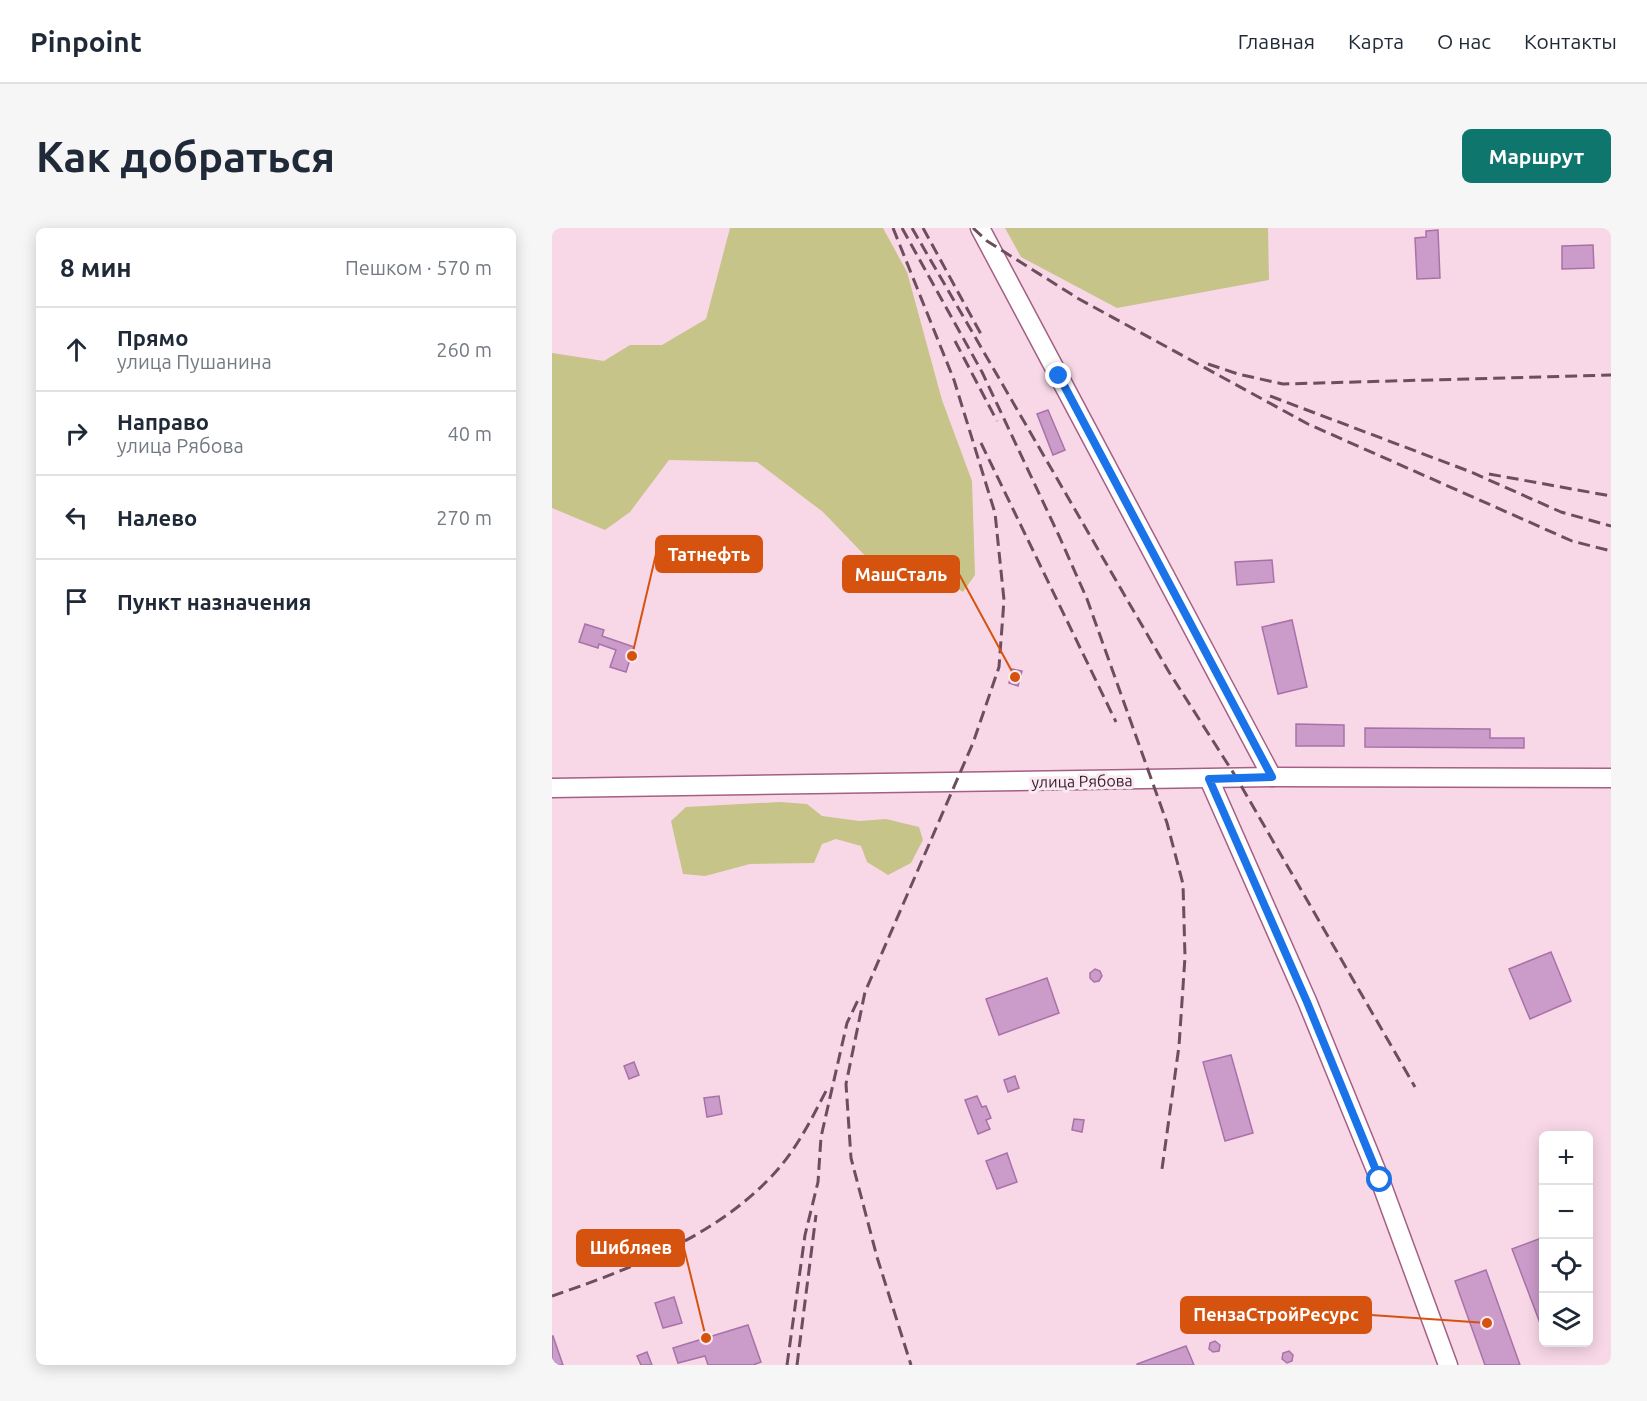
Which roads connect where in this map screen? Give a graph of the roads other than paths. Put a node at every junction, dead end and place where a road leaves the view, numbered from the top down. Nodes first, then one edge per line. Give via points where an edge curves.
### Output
1 (980, 228) edge
2 (1272, 777) junction
3 (1611, 778) edge
4 (1209, 779) junction
5 (552, 788) edge
6 (1448, 1365) edge

1 - 2 street
2 - 3 street, улица Рябова
2 - 4 street, улица Рябова
4 - 5 street, улица Рябова
4 - 6 street via 1380,1180

